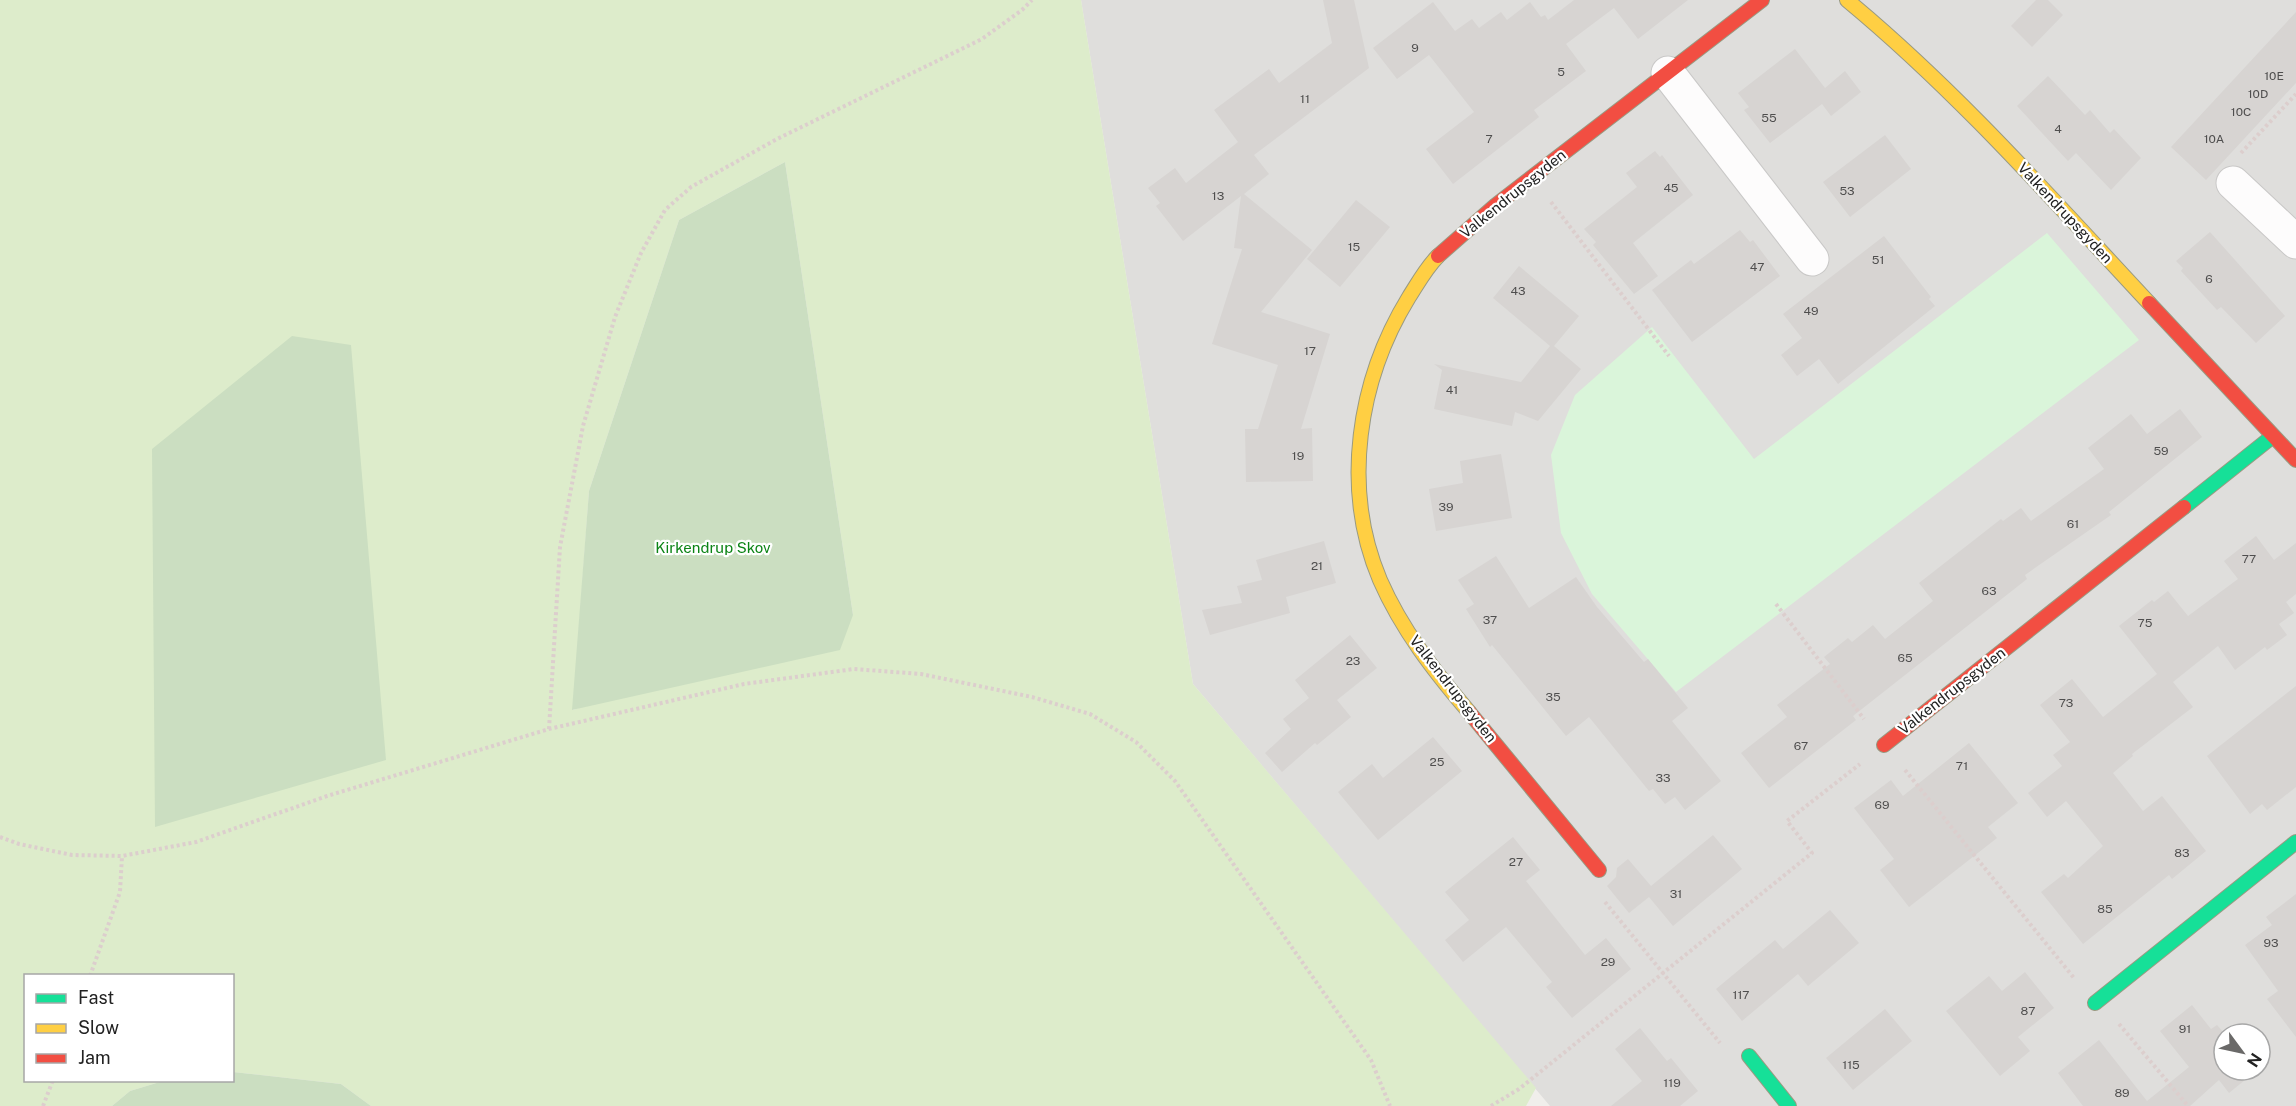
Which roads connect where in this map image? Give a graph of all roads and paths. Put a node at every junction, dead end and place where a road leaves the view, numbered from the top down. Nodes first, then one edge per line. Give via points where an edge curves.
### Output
1 (1032, 0) edge
2 (1762, 0) edge
3 (1847, 0) edge
4 (1668, 74) junction
5 (2296, 94) edge
6 (1532, 178) junction
7 (2233, 183) joint
8 (2296, 242) edge
9 (1812, 259) dead end
10 (1669, 356) dead end
11 (2273, 436) junction
12 (2296, 460) edge
13 (1776, 604) dead end
14 (549, 729) junction
15 (1884, 745) junction
16 (0, 837) edge
17 (2296, 842) edge
18 (122, 856) junction
19 (1599, 870) joint
20 (1661, 973) junction
21 (90, 974) edge
22 (2095, 1003) junction
23 (1749, 1056) joint
24 (51, 1082) edge
25 (43, 1106) edge
26 (1390, 1106) edge
27 (1491, 1106) edge
28 (1790, 1106) edge
29 (2188, 1106) edge

1 - 14 path via 982,39 777,139 691,187 665,210 641,253 615,317 583,426 560,547
2 - 4 street, Valkendrupsgyden
3 - 11 street, Valkendrupsgyden via 1980,122
4 - 6 street, Valkendrupsgyden
4 - 9 street
5 - 7 path via 2229,165
6 - 10 path
6 - 19 street, Valkendrupsgyden via 1477,220 1434,260 1402,304 1379,350 1365,395 1359,445 1360,510 1380,578 1398,617 1421,652
7 - 8 street
11 - 12 street, Valkendrupsgyden
11 - 15 street, Valkendrupsgyden
13 - 15 path
14 - 18 path via 327,796 196,842
14 - 26 path via 744,684 855,669 921,674 1032,697 1090,714 1136,742 1175,781 1371,1060
15 - 20 path via 1787,821 1812,853
15 - 22 path
16 - 18 path via 72,855
17 - 22 street
18 - 21 path via 120,892
19 - 20 path via 1592,885
20 - 23 path via 1727,1051
20 - 27 path via 1519,1089
22 - 29 path via 2124,1027
23 - 28 street
24 - 25 path

